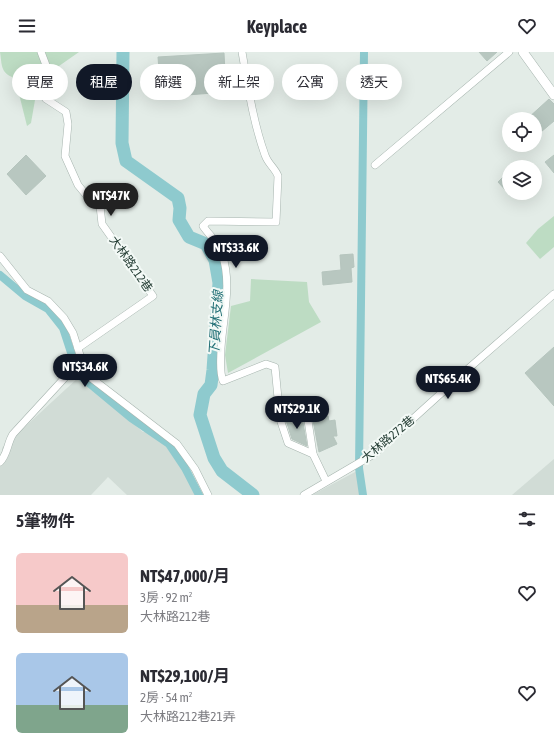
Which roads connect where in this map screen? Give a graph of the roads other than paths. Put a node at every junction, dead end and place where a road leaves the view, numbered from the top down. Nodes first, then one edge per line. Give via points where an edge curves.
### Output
1 (41, 52) edge
2 (242, 52) edge
3 (509, 52) edge
4 (523, 52) edge
5 (554, 95) edge
6 (375, 165) dead end
7 (0, 256) edge
8 (554, 294) edge
9 (78, 348) junction
10 (82, 366) junction
11 (307, 414) dead end
12 (313, 454) junction
13 (0, 462) edge
14 (326, 481) junction
15 (208, 495) edge
16 (304, 495) edge

1 - 9 street, 大林路212巷 via 49,73 42,94 66,112 68,124 65,156 78,185 100,206 102,224 153,296
2 - 12 street via 255,121 265,156 278,176 276,222 208,221 203,226 221,250 226,268 227,295 220,374 223,381 266,364 275,367 280,419 288,443
3 - 6 street
4 - 5 street
7 - 9 street via 27,290 56,307 73,333
8 - 14 street, 大林路272巷 via 374,454
9 - 10 street
10 - 13 street via 70,372 13,434 8,442 6,456
10 - 15 street via 91,380 177,444 195,469
11 - 12 street
12 - 14 street
14 - 16 street, 大林路272巷

